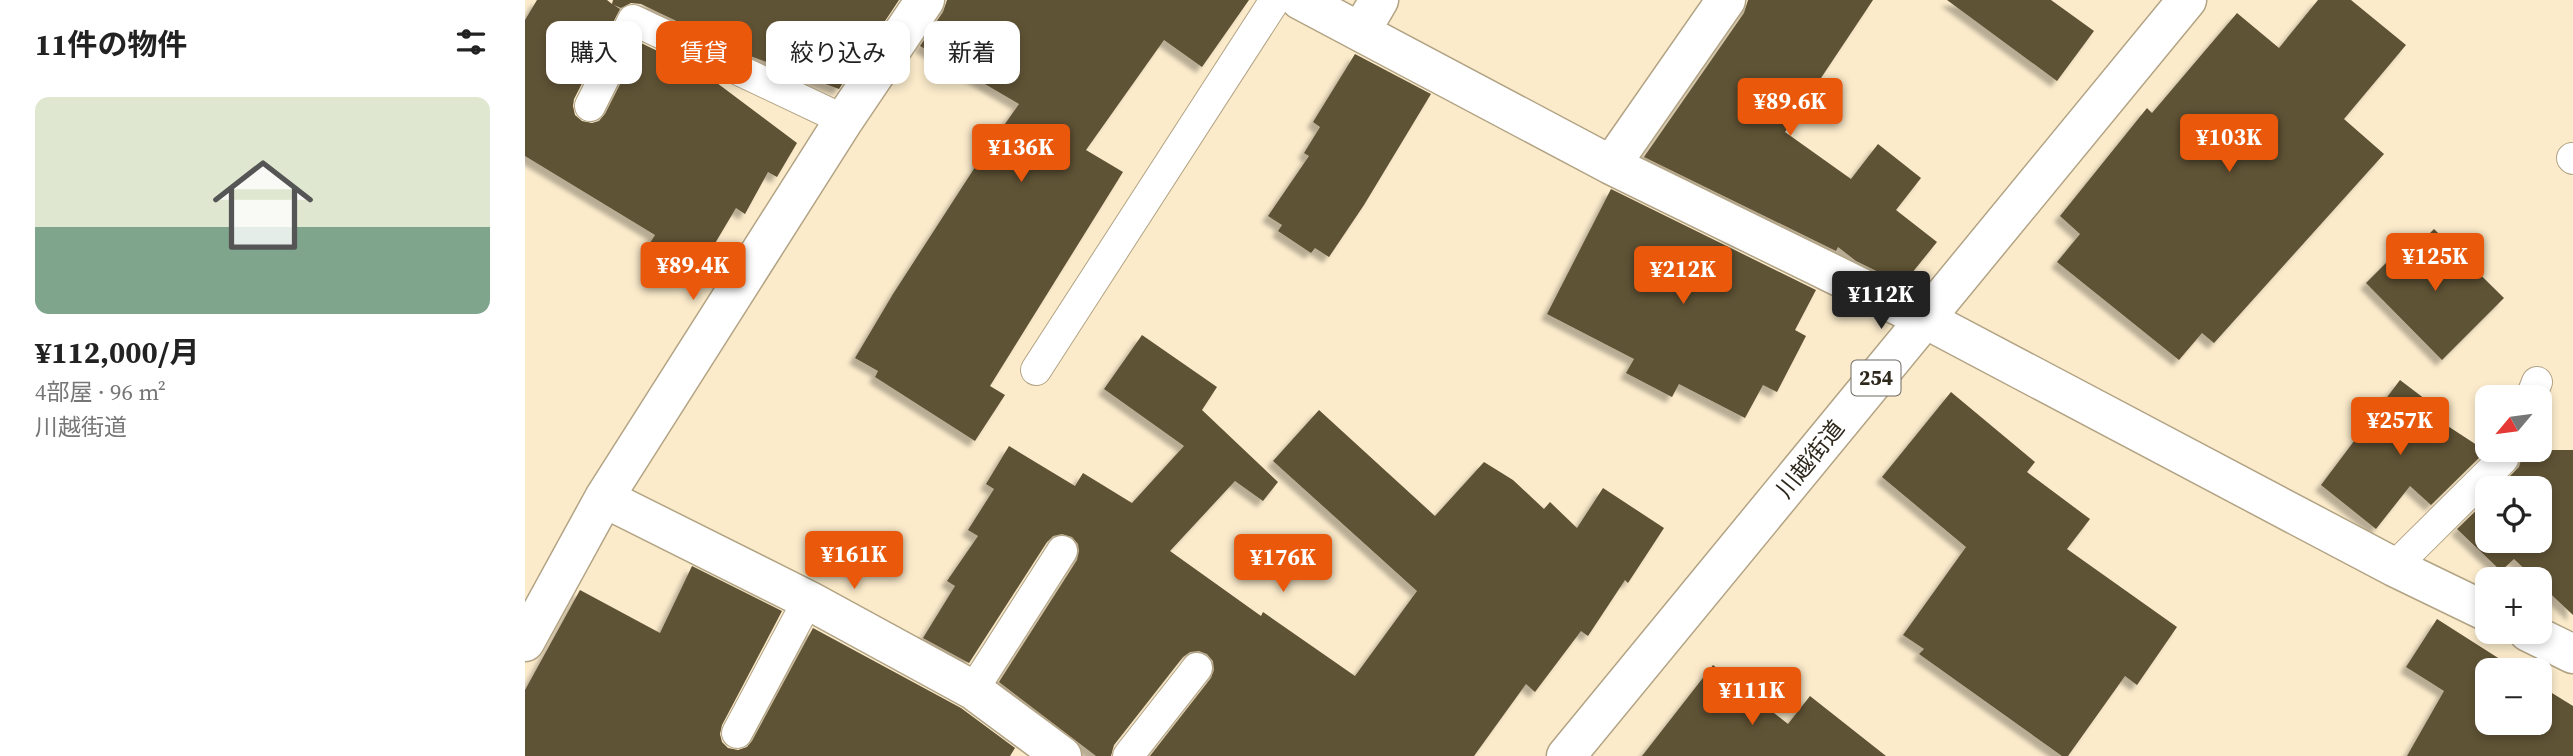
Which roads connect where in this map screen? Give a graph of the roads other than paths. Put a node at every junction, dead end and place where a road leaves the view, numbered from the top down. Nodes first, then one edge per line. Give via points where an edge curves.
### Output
1 (925, 0) edge
2 (1275, 0) edge
3 (1300, 0) edge
4 (1727, 0) edge
5 (2187, 0) edge
6 (1370, 15) edge
7 (590, 106) dead end
8 (844, 120) junction
9 (1611, 164) junction
10 (1925, 319) junction
11 (1036, 370) dead end
12 (2500, 462) edge
13 (604, 498) junction
14 (1062, 551) dead end
15 (2394, 567) junction
16 (808, 600) junction
17 (2475, 606) edge
18 (525, 642) edge
19 (2552, 644) edge
20 (2573, 654) edge
21 (1197, 668) dead end
22 (973, 691) junction
23 (737, 733) dead end
24 (1049, 752) edge
25 (1128, 756) edge
26 (1566, 756) edge

1 - 8 main road
2 - 11 lane
3 - 6 main road
4 - 9 main road
5 - 10 main road, 川越街道 / 254
6 - 9 main road
7 - 8 lane via 633,20
8 - 13 main road
9 - 10 main road
10 - 15 main road
10 - 26 main road, 川越街道 / 254
12 - 15 lane
13 - 16 main road
13 - 18 main road
14 - 22 lane
15 - 17 main road
16 - 22 main road
16 - 23 lane
19 - 20 main road
21 - 25 lane
22 - 24 main road

